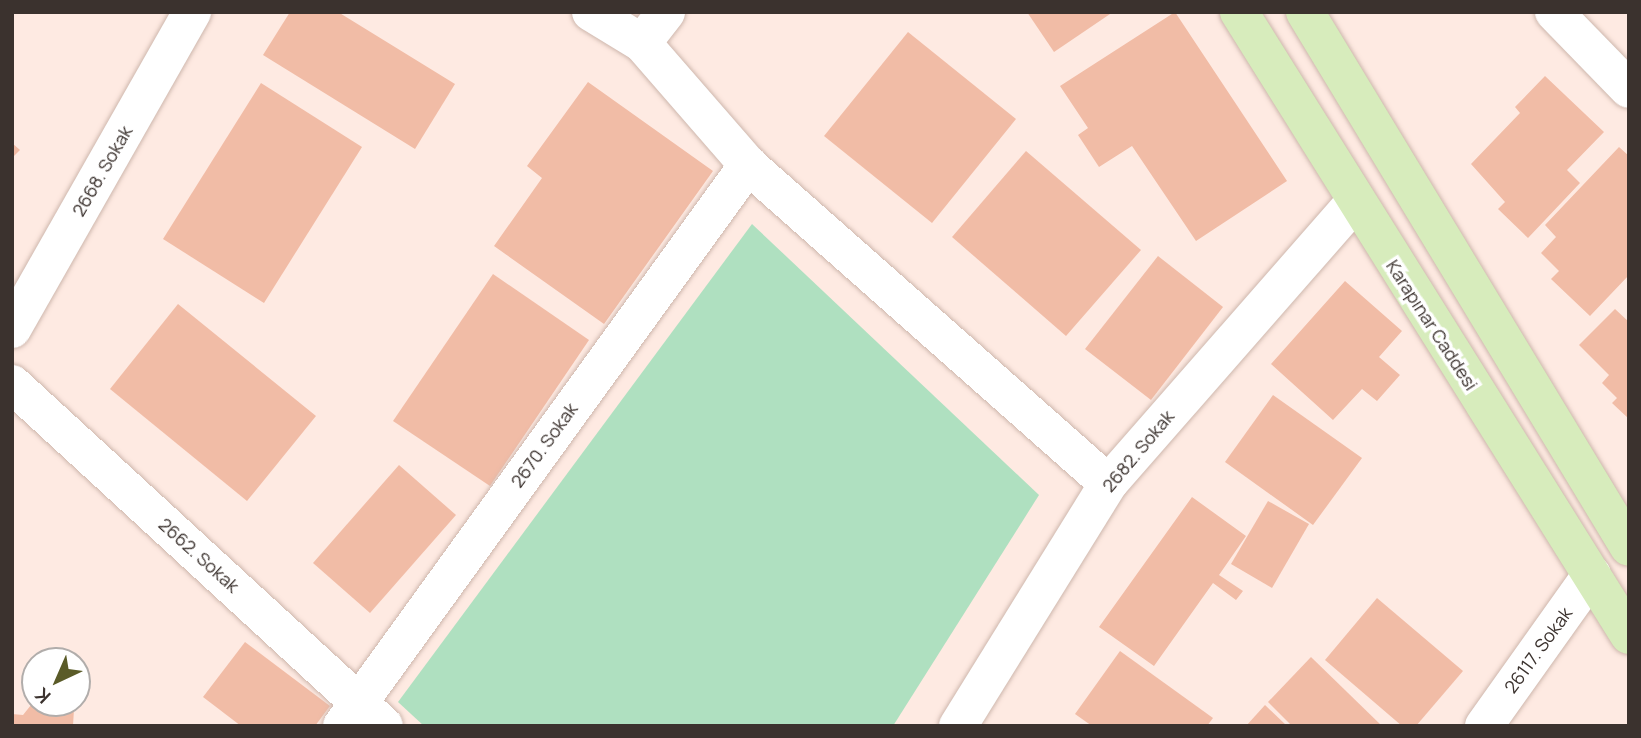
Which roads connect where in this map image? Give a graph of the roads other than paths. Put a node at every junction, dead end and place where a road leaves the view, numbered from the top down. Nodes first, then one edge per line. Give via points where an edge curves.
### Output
1 (192, 12) edge
2 (591, 12) edge
3 (666, 12) edge
4 (1239, 12) edge
5 (1305, 12) edge
6 (1554, 12) edge
7 (642, 43) junction
8 (1629, 89) edge
9 (748, 165) junction
10 (1354, 203) junction
11 (12, 329) edge
12 (12, 384) edge
13 (1108, 484) junction
14 (1629, 547) edge
15 (1592, 574) junction
16 (1629, 635) edge
17 (362, 717) edge
18 (958, 726) edge
19 (1484, 726) edge

1 - 11 street, 2668. Sokak
2 - 7 street
3 - 7 street
4 - 10 main road, Karapınar Caddesi
5 - 14 main road
6 - 8 street
7 - 9 street
9 - 13 street
9 - 17 street, 2670. Sokak
10 - 13 street, 2682. Sokak
10 - 15 main road, Karapınar Caddesi
12 - 17 street, 2662. Sokak
13 - 18 street, 2682. Sokak
15 - 16 main road, Karapınar Caddesi
15 - 19 street, 26117. Sokak

